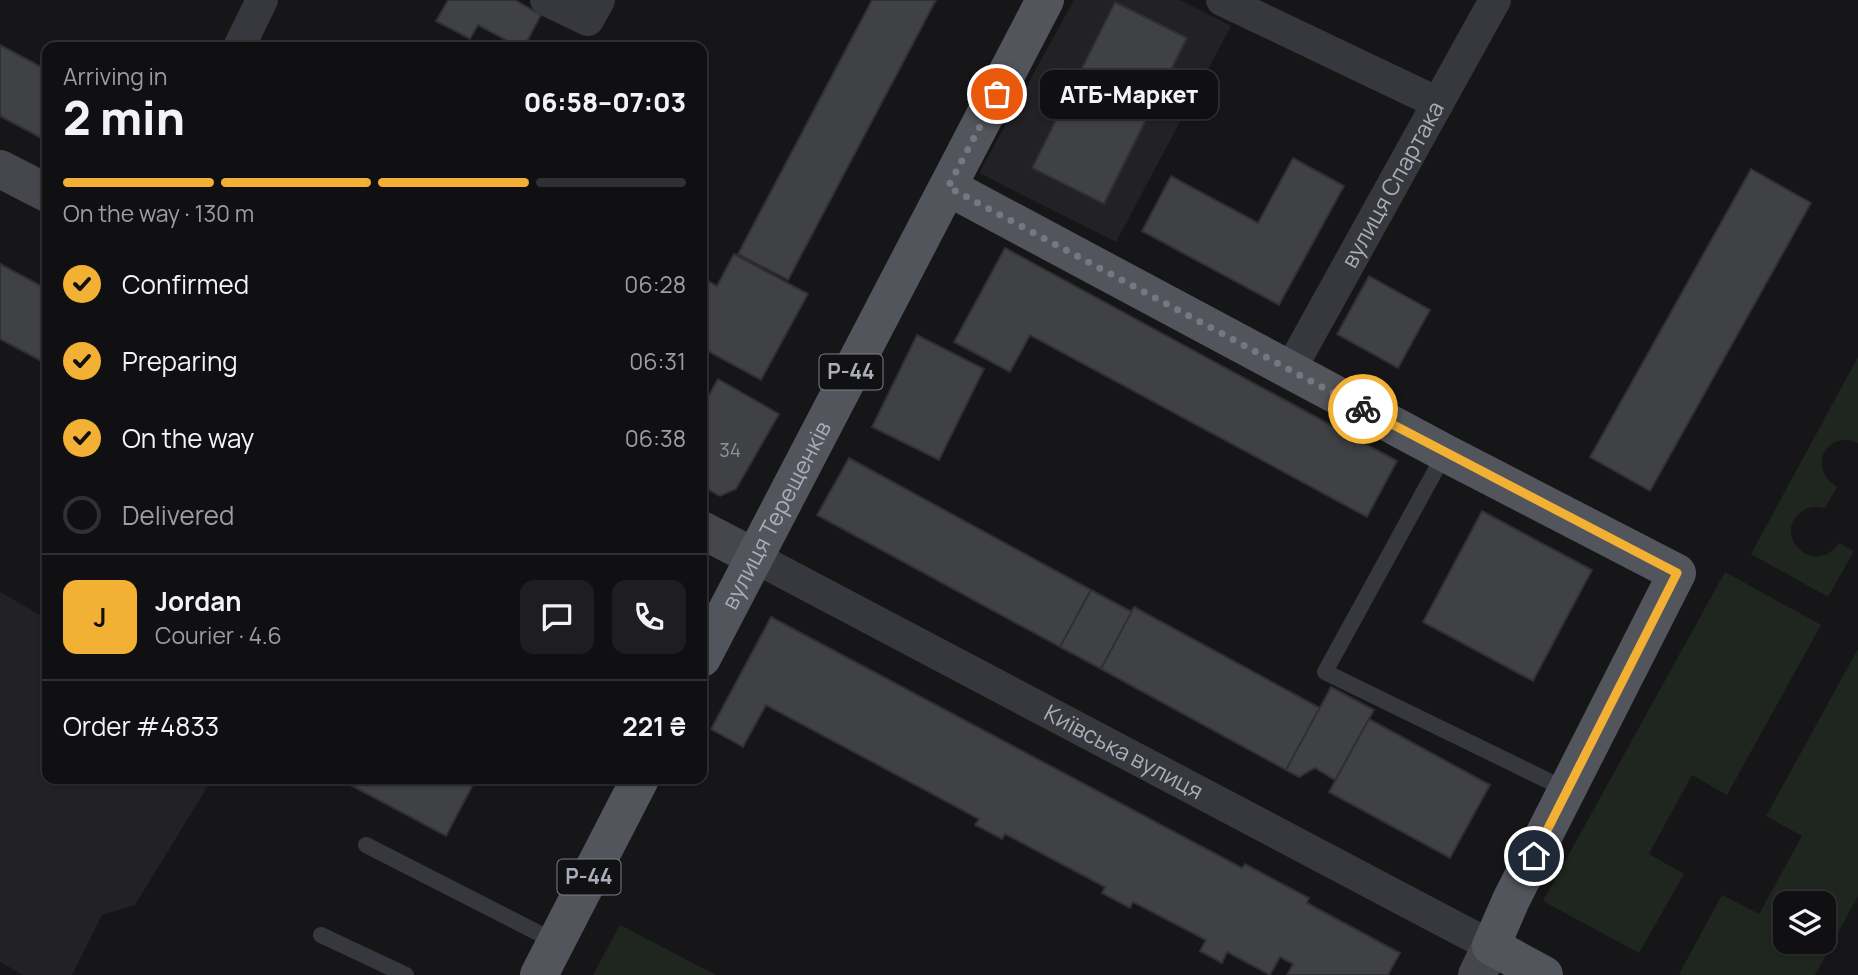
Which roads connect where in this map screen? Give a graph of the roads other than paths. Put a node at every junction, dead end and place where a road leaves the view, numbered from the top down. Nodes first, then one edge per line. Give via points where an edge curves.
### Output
1 (262, 0) edge
2 (546, 0) edge
3 (599, 0) edge
4 (1045, 0) edge
5 (1495, 0) edge
6 (1242, 4) edge
7 (241, 42) edge
8 (1438, 103) junction
9 (0, 169) edge
10 (948, 187) junction
11 (42, 191) edge
12 (1290, 370) junction
13 (1445, 453) junction
14 (707, 533) edge
15 (754, 557) junction
16 (707, 648) edge
17 (637, 784) edge
18 (1567, 790) junction
19 (366, 845) dead end
20 (321, 935) dead end
21 (548, 958) edge
22 (1484, 961) edge
23 (406, 975) edge
24 (1544, 975) edge

1 - 7 street
2 - 3 street via 588,20
4 - 10 main road, вулиця Терещенків
5 - 8 street, вулиця Спартака
6 - 8 street
8 - 12 street, вулиця Спартака
9 - 11 street
10 - 12 main road
10 - 15 main road, вулиця Терещенків / Р-44
12 - 13 main road
13 - 18 main road via 1677,573
13 - 18 lane via 1325,672
14 - 15 street, Київська вулиця
15 - 16 main road, вулиця Терещенків / Р-44
15 - 22 street, Київська вулиця
17 - 21 main road, Р-44
18 - 22 main road
19 - 21 lane
20 - 23 lane
22 - 24 main road, Київська вулиця

